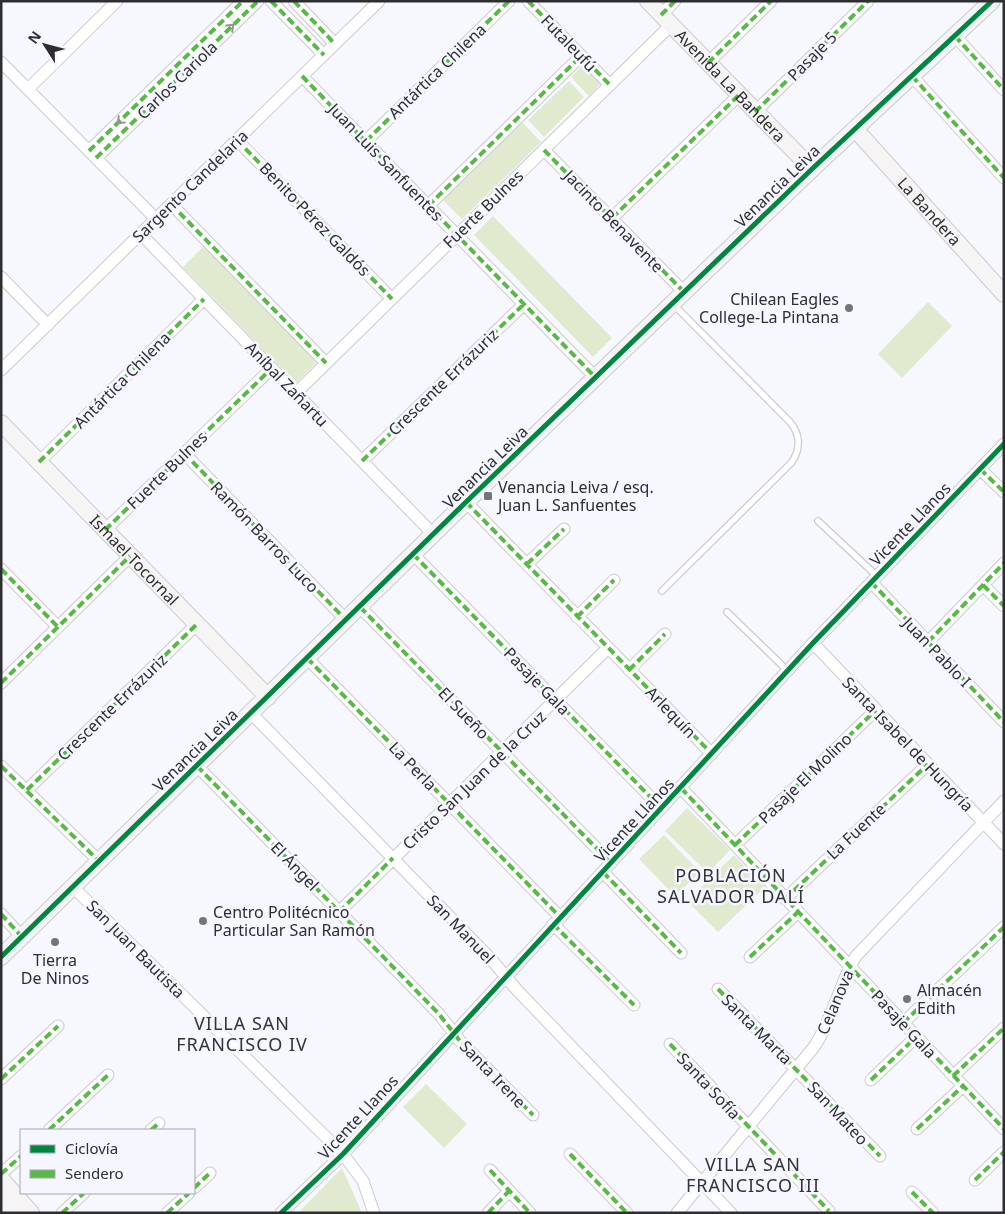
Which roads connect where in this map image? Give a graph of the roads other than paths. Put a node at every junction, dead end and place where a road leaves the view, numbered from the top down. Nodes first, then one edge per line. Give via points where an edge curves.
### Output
1 (117, 1) edge
2 (243, 1) edge
3 (258, 1) edge
4 (271, 1) edge
5 (294, 1) edge
6 (379, 1) edge
7 (509, 1) edge
8 (528, 1) edge
9 (648, 1) edge
10 (675, 1) edge
11 (771, 1) edge
12 (868, 1) edge
13 (992, 1) edge
14 (666, 20) junction
15 (955, 36) junction
16 (336, 44) junction
17 (324, 55) junction
18 (581, 56) junction
19 (1, 62) edge
20 (708, 63) junction
21 (302, 76) junction
22 (912, 76) junction
23 (610, 85) junction
24 (28, 89) junction
25 (1004, 90) edge
26 (739, 95) junction
27 (755, 112) junction
28 (855, 129) junction
29 (238, 140) junction
30 (366, 141) junction
31 (544, 150) junction
32 (92, 155) junction
33 (812, 170) junction
34 (1004, 178) edge
35 (171, 204) junction
36 (428, 206) junction
37 (612, 218) junction
38 (156, 219) junction
39 (141, 234) junction
40 (457, 235) junction
41 (1, 277) edge
42 (1004, 294) edge
43 (678, 298) junction
44 (204, 299) junction
45 (392, 299) junction
46 (524, 304) junction
47 (48, 325) junction
48 (326, 363) junction
49 (272, 368) junction
50 (1, 370) edge
51 (596, 378) junction
52 (296, 393) junction
53 (1, 423) edge
54 (1004, 444) edge
55 (184, 453) junction
56 (362, 461) junction
57 (39, 462) junction
58 (980, 469) junction
59 (1004, 492) edge
60 (466, 502) junction
61 (818, 521) dead end
62 (564, 529) dead end
63 (105, 530) junction
64 (433, 534) junction
65 (413, 554) junction
66 (130, 556) junction
67 (1004, 563) edge
68 (527, 564) junction
69 (1, 569) edge
70 (874, 579) junction
71 (614, 580) dead end
72 (983, 585) junction
73 (662, 591) dead end
74 (360, 606) junction
75 (1004, 606) edge
76 (727, 612) dead end
77 (578, 616) junction
78 (346, 620) junction
79 (196, 624) junction
80 (58, 627) junction
81 (665, 634) dead end
82 (928, 642) junction
83 (813, 643) junction
84 (608, 648) junction
85 (307, 658) junction
86 (630, 670) junction
87 (788, 671) junction
88 (1, 683) edge
89 (268, 697) junction
90 (555, 700) junction
91 (876, 710) junction
92 (251, 712) junction
93 (1004, 722) edge
94 (502, 752) junction
95 (712, 754) junction
96 (928, 764) junction
97 (1, 766) edge
98 (197, 766) junction
99 (681, 788) junction
100 (26, 790) junction
101 (1004, 801) edge
102 (450, 803) junction
103 (662, 808) junction
104 (983, 822) junction
105 (1004, 844) edge
106 (734, 845) junction
107 (393, 858) junction
108 (100, 861) junction
109 (611, 863) junction
110 (603, 872) junction
111 (73, 887) junction
112 (785, 899) junction
113 (339, 912) junction
114 (798, 912) junction
115 (1, 914) edge
116 (556, 921) junction
117 (1004, 927) edge
118 (22, 937) junction
119 (681, 952) dead end
120 (1, 957) edge
121 (750, 957) dead end
122 (850, 967) junction
123 (505, 975) junction
124 (718, 989) dead end
125 (634, 1005) dead end
126 (903, 1023) junction
127 (58, 1026) dead end
128 (1004, 1028) edge
129 (455, 1032) junction
130 (916, 1037) junction
131 (670, 1044) dead end
132 (797, 1069) junction
133 (108, 1075) dead end
134 (953, 1076) junction
135 (1, 1079) edge
136 (871, 1080) dead end
137 (963, 1086) junction
138 (533, 1115) dead end
139 (749, 1128) junction
140 (49, 1129) edge
141 (917, 1129) dead end
142 (1004, 1129) edge
143 (1004, 1152) edge
144 (343, 1154) junction
145 (570, 1154) dead end
146 (880, 1156) dead end
147 (20, 1157) edge
148 (490, 1170) dead end
149 (210, 1173) dead end
150 (1, 1174) edge
151 (1, 1179) edge
152 (975, 1180) dead end
153 (702, 1183) junction
154 (195, 1187) edge
155 (509, 1191) junction
156 (912, 1192) dead end
157 (83, 1194) edge
158 (188, 1194) edge
159 (6, 1203) edge
160 (829, 1211) dead end
161 (31, 1213) edge
162 (62, 1213) edge
163 (168, 1213) edge
164 (281, 1213) edge
165 (374, 1213) edge
166 (488, 1213) edge
167 (530, 1213) edge
168 (627, 1213) edge
169 (677, 1213) edge
170 (731, 1213) edge
171 (933, 1213) edge

1 - 24 street
2 -> 32 street, Carlos Cariola
32 -> 3 street, Carlos Cariola
4 - 17 street
5 - 16 street
6 - 16 street, Sargento Candelaria
7 - 30 street, Antártica Chilena
8 - 18 street, Futaleufú
9 - 14 street, Avenida La Bandera
10 - 14 street, Fuerte Bulnes
11 - 20 street
12 - 27 street, Pasaje 5
13 - 15 street, Venancia Leiva
14 - 20 street, Avenida La Bandera
14 - 23 street, Fuerte Bulnes
15 - 22 street, Venancia Leiva
15 - 25 street
16 - 17 street, Sargento Candelaria
17 - 21 street, Sargento Candelaria
18 - 23 street, Futaleufú
18 - 36 street
19 - 24 street
20 - 26 street, Avenida La Bandera
21 - 29 street, Sargento Candelaria
21 - 30 street, Juan Luis Sanfuentes
22 - 28 street, Venancia Leiva
22 - 34 street
23 - 31 street, Fuerte Bulnes
24 - 32 street
26 - 27 street, Avenida La Bandera
26 - 37 street
27 - 33 street, Avenida La Bandera
28 - 33 street, Venancia Leiva
28 - 42 street, La Bandera
29 - 35 street, Sargento Candelaria
29 - 45 street, Benito Pérez Galdós
30 - 36 street, Juan Luis Sanfuentes
31 - 37 street, Jacinto Benavente
31 - 40 street, Fuerte Bulnes
32 - 38 street
33 - 43 street, Venancia Leiva
35 - 38 street, Sargento Candelaria
35 - 48 street
36 - 40 street, Juan Luis Sanfuentes
37 - 43 street, Jacinto Benavente
38 - 39 street, Sargento Candelaria
39 - 44 street, Aníbal Zañartu
39 - 47 street, Sargento Candelaria
40 - 45 street, Fuerte Bulnes
40 - 46 street, Juan Luis Sanfuentes
41 - 47 street
43 - 51 street, Venancia Leiva
43 - 73 lane via 790,422 797,433 798,446 792,462
44 - 49 street, Aníbal Zañartu
44 - 57 street, Antártica Chilena
45 - 48 street, Fuerte Bulnes
46 - 51 street, Juan Luis Sanfuentes
46 - 56 street, Crescente Errázuriz
47 - 50 street, Sargento Candelaria
48 - 52 street, Fuerte Bulnes
49 - 52 street, Aníbal Zañartu
49 - 55 street, Fuerte Bulnes
51 - 60 street, Venancia Leiva
52 - 56 street, Aníbal Zañartu
53 - 57 street, Ismael Tocornal
54 - 58 street, Vicente Llanos
55 - 63 street, Fuerte Bulnes
55 - 78 street, Ramón Barros Luco
56 - 64 street, Aníbal Zañartu
57 - 63 street, Ismael Tocornal
58 - 59 street
58 - 70 street, Vicente Llanos
60 - 64 street, Venancia Leiva
60 - 68 street, Arlequín
61 - 70 lane
62 - 68 street
63 - 66 street, Ismael Tocornal
64 - 65 street, Venancia Leiva
65 - 74 street, Venancia Leiva
65 - 90 street, Pasaje Gala
66 - 79 street, Ismael Tocornal
66 - 80 street
67 - 72 street
68 - 77 street, Arlequín
69 - 80 street
70 - 82 street, Juan Pablo I
70 - 83 street, Vicente Llanos
71 - 77 street
72 - 75 street
72 - 82 street
74 - 78 street, Venancia Leiva
74 - 94 street, El Sueño
76 - 87 lane
77 - 84 street, Arlequín
78 - 85 street, Venancia Leiva
79 - 89 street, Ismael Tocornal
79 - 100 street, Crescente Errázuriz
80 - 88 street
81 - 86 street
82 - 93 street, Juan Pablo I
83 - 87 street, Vicente Llanos
83 - 91 street, Santa Isabel de Hungría
84 - 86 street, Arlequín
84 - 90 street, Cristo San Juan de la Cruz
85 - 89 street, Venancia Leiva
85 - 102 street, La Perla
86 - 95 street, Arlequín
87 - 95 street, Vicente Llanos
89 - 92 street, Venancia Leiva
90 - 94 street, Cristo San Juan de la Cruz
90 - 103 street, Pasaje Gala
91 - 96 street, Santa Isabel de Hungría
91 - 106 street, Pasaje El Molino
92 - 98 street, Venancia Leiva
92 - 107 street, San Manuel
94 - 102 street, Cristo San Juan de la Cruz
94 - 109 street, El Sueño
95 - 99 street, Vicente Llanos
96 - 104 street, Santa Isabel de Hungría
96 - 112 street, La Fuente
97 - 100 street
98 - 108 street, Venancia Leiva
98 - 113 street, El Ángel
99 - 103 street, Vicente Llanos
99 - 106 street, Pasaje Gala
100 - 108 street
101 - 104 street, Celanova
102 - 107 street, Cristo San Juan de la Cruz
102 - 116 street, La Perla
103 - 109 street, Vicente Llanos
104 - 105 street, Santa Isabel de Hungría
104 - 122 street, Celanova via 864,946
106 - 112 street, Pasaje Gala
107 - 113 street, Cristo San Juan de la Cruz
107 - 123 street, San Manuel
108 - 111 street, Venancia Leiva
109 - 110 street, Vicente Llanos
110 - 116 street, Vicente Llanos
110 - 119 street
111 - 118 street, Venancia Leiva
111 - 144 street, San Juan Bautista
112 - 114 street, Pasaje Gala
113 - 129 street, El Ángel
114 - 121 street
114 - 122 street, Pasaje Gala
115 - 118 street
116 - 123 street, Vicente Llanos
116 - 125 street, La Perla
117 - 126 street
118 - 120 street, Venancia Leiva
122 - 126 street, Pasaje Gala
122 - 132 street, Celanova via 820,1039
123 - 129 street, Vicente Llanos
123 - 153 street, San Manuel
124 - 132 street, Santa Marta
126 - 130 street, Pasaje Gala
127 - 135 street
128 - 134 street
129 - 138 street, Santa Irene via 460,1041
129 - 144 street, Vicente Llanos
130 - 134 street, Pasaje Gala
130 - 136 street
131 - 139 street, Santa Sofía
132 - 139 street, Celanova
132 - 146 street, San Mateo
133 - 140 street
134 - 137 street, Pasaje Gala
137 - 141 street
137 - 142 street, Pasaje Gala
139 - 153 street, Celanova
139 - 160 street, Santa Sofía
143 - 152 street
144 - 164 street, Vicente Llanos
144 - 165 street, San Juan Bautista via 363,1182
145 - 168 street
147 - 150 street
148 - 155 street
149 - 154 street
151 - 159 street
153 - 169 street, Celanova
153 - 170 street, San Manuel
155 - 166 street
155 - 167 street
156 - 171 street
157 - 162 street
158 - 163 street
159 - 161 street

